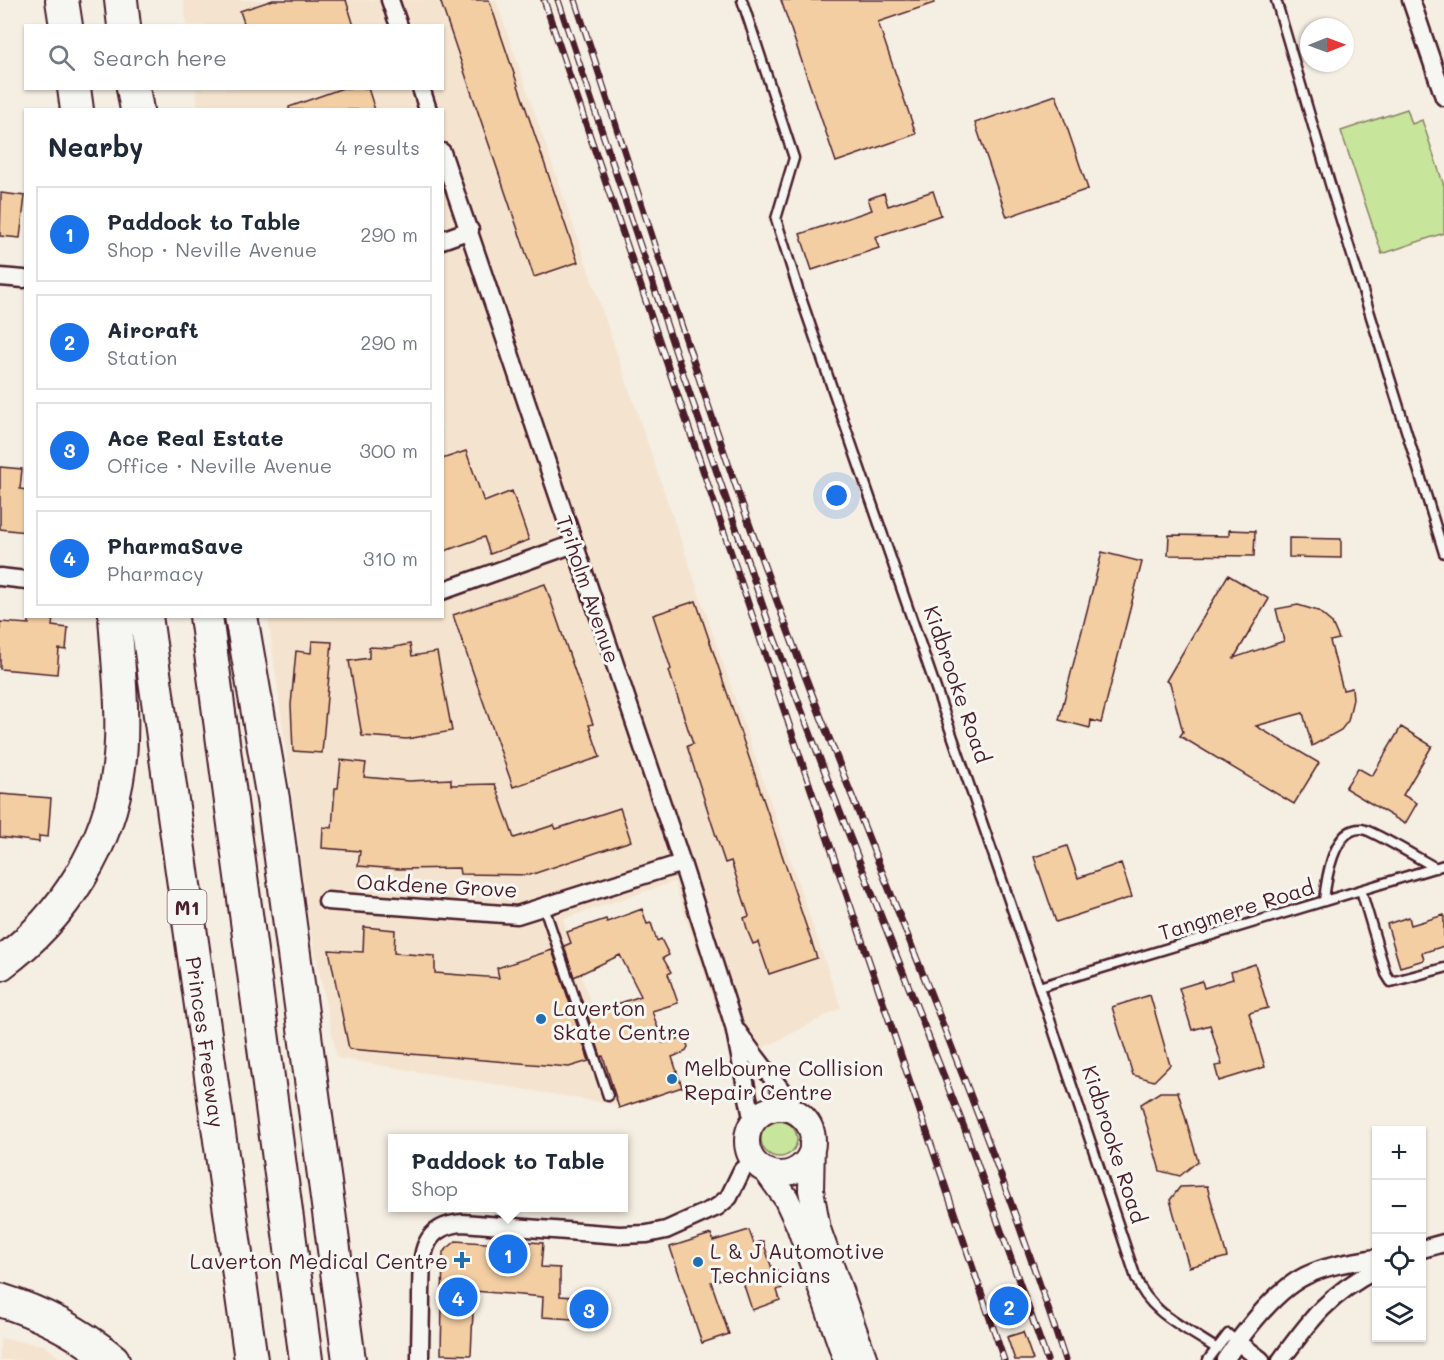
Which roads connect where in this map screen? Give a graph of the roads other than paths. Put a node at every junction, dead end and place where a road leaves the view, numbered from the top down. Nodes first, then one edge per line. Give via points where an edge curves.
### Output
1 (62, 0) edge
2 (121, 0) edge
3 (390, 0) edge
4 (742, 0) edge
5 (1276, 0) edge
6 (1412, 0) edge
7 (66, 24) edge
8 (124, 24) edge
9 (398, 24) edge
10 (74, 90) edge
11 (133, 90) edge
12 (422, 90) edge
13 (1444, 97) edge
14 (77, 108) edge
15 (136, 108) edge
16 (427, 108) edge
17 (444, 158) edge
18 (470, 230) junction
19 (444, 239) edge
20 (0, 277) edge
21 (24, 279) dead end
22 (574, 544) junction
23 (1444, 553) edge
24 (0, 577) edge
25 (24, 580) edge
26 (444, 590) edge
27 (115, 618) edge
28 (146, 618) edge
29 (206, 618) edge
30 (241, 618) edge
31 (681, 863) junction
32 (1440, 867) edge
33 (1361, 890) junction
34 (1324, 901) junction
35 (327, 902) dead end
36 (544, 907) junction
37 (0, 964) edge
38 (1444, 968) edge
39 (1039, 987) junction
40 (734, 1026) junction
41 (608, 1096) dead end
42 (803, 1119) junction
43 (753, 1123) junction
44 (812, 1143) junction
45 (757, 1170) junction
46 (1444, 1243) edge
47 (1426, 1248) edge
48 (1372, 1259) edge
49 (1372, 1273) edge
50 (0, 1300) edge
51 (1238, 1342) junction
52 (1221, 1354) edge
53 (113, 1360) edge
54 (251, 1360) edge
55 (306, 1360) edge
56 (349, 1360) edge
57 (420, 1360) edge
58 (846, 1360) edge
59 (865, 1360) edge
60 (1208, 1360) edge
61 (1261, 1360) edge
62 (1281, 1360) edge

1 - 7 highway
2 - 8 highway
3 - 9 street
4 - 39 lane, Kidbrooke Road via 794,158 777,219
5 - 23 lane
6 - 13 street
10 - 14 highway
11 - 15 highway
12 - 16 street
17 - 18 street, Triholm Avenue
18 - 19 street
18 - 22 street, Triholm Avenue
20 - 21 street
22 - 26 street
22 - 31 street, Triholm Avenue
24 - 25 street
27 - 37 highway via 121,735 115,793 106,822 80,878 62,905
28 - 54 highway, Princes Freeway / M1
29 - 55 highway
30 - 56 highway via 273,798
31 - 36 street, Oakdene Grove
31 - 40 street, Triholm Avenue
32 - 33 lane, Tangmere Road
32 - 34 lane via 1369,831 1354,830 1347,833 1336,849
33 - 34 lane, Tangmere Road
33 - 38 lane via 1391,981
34 - 39 lane, Tangmere Road
35 - 36 street, Oakdene Grove via 517,915
36 - 41 lane
39 - 52 lane, Kidbrooke Road via 1140,1287 1149,1302 1167,1317
40 - 42 street, Triholm Avenue
40 - 43 street, Triholm Avenue
42 - 43 street via 781,1109 765,1112
42 - 44 street
43 - 45 street via 747,1147
44 - 45 street via 805,1162 797,1169 777,1174
44 - 59 street via 811,1190 818,1229
45 - 57 street via 707,1213 666,1230 619,1235 448,1224 433,1234 422,1256
45 - 58 street via 786,1198
46 - 47 street
48 - 51 street via 1302,1278 1266,1308
49 - 62 street via 1330,1299
50 - 53 highway via 77,1333
51 - 52 street
51 - 61 street
52 - 60 lane

